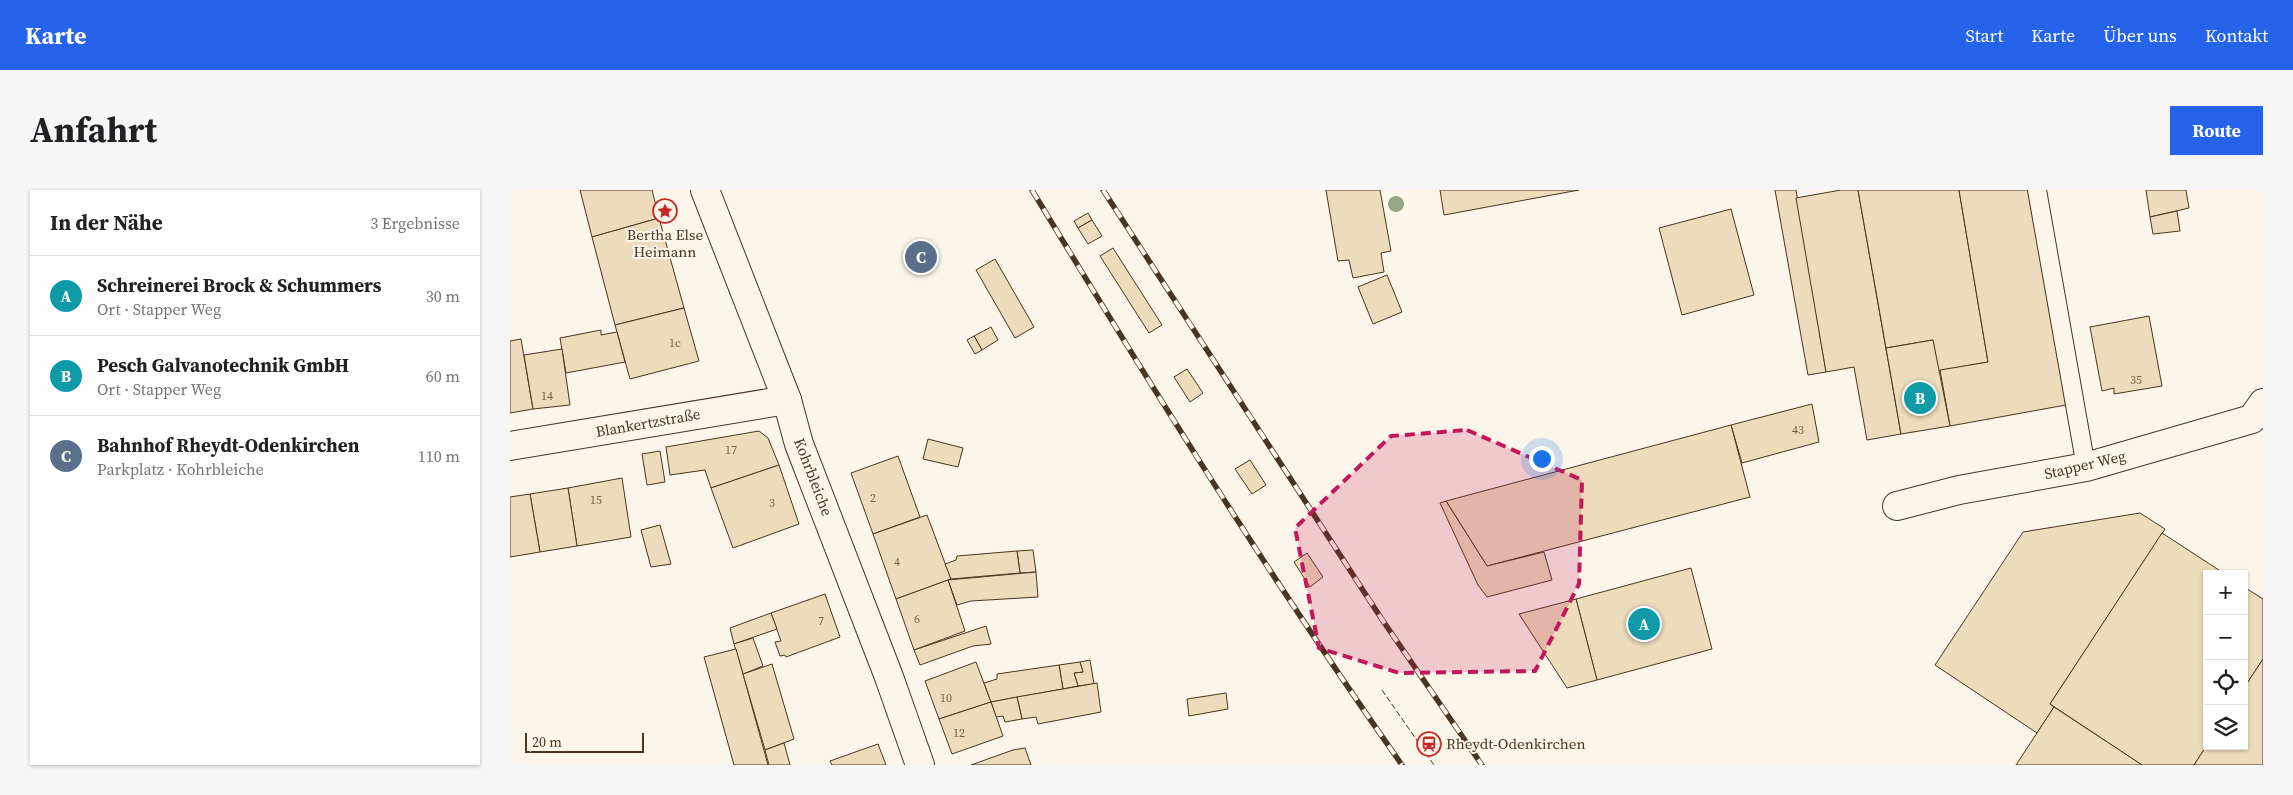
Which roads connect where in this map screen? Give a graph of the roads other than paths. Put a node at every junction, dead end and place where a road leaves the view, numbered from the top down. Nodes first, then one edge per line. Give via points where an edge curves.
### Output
1 (705, 190) edge
2 (2038, 190) edge
3 (787, 400) junction
4 (2263, 403) edge
5 (510, 446) edge
6 (2086, 467) junction
7 (1897, 506) dead end
8 (920, 765) edge

1 - 3 street, Kohrbleiche
2 - 6 lane
3 - 5 street, Blankertzstraße
3 - 8 street, Kohrbleiche via 800,444
4 - 6 street, Stapper Weg via 2252,419
6 - 7 street, Stapper Weg via 1959,490

